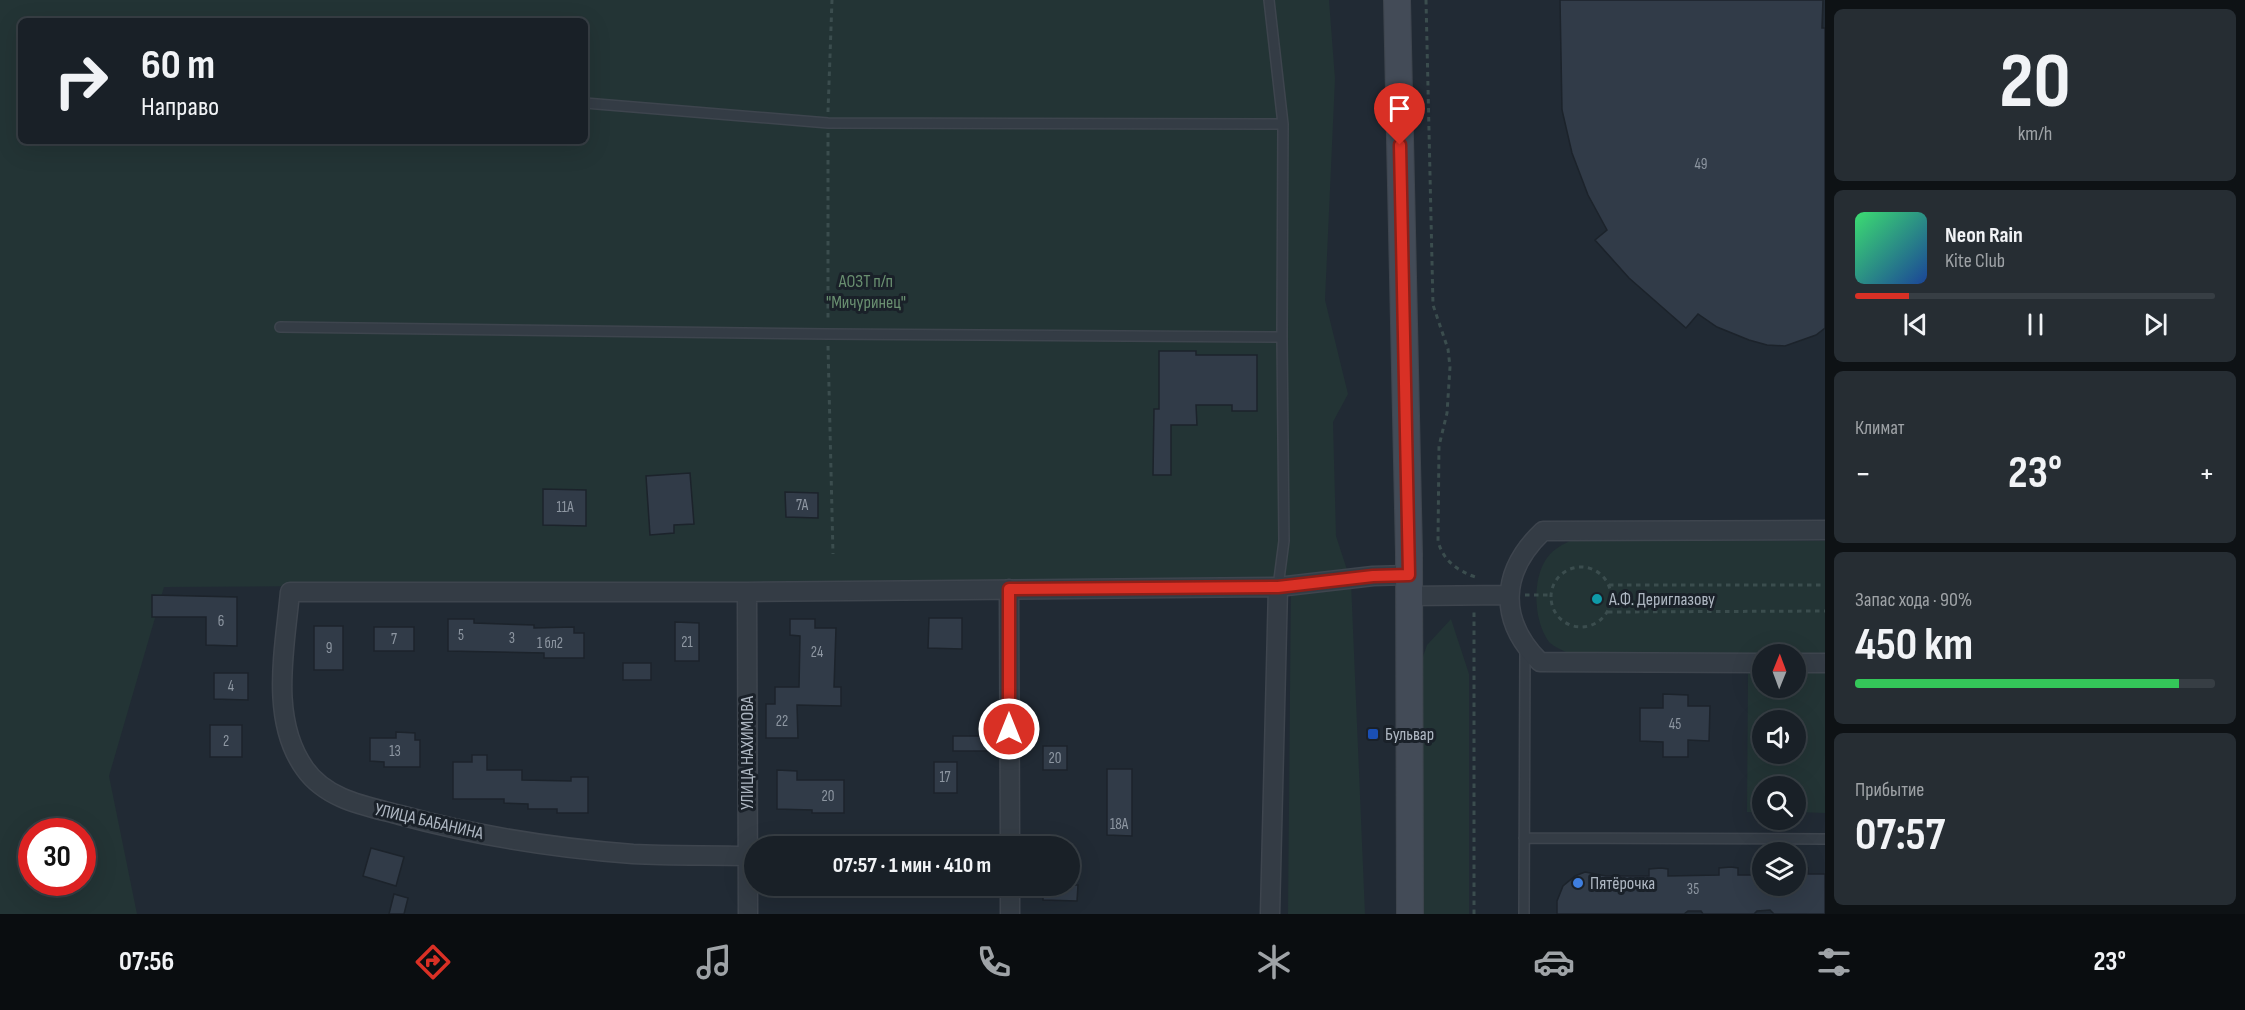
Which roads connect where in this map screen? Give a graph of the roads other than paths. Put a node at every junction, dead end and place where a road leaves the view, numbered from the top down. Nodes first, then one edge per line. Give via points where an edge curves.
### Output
1 (1269, 0) edge
2 (1397, 0) edge
3 (588, 104) edge
4 (1283, 124) junction
5 (280, 327) dead end
6 (1282, 337) junction
7 (1825, 530) edge
8 (1409, 585) junction
9 (1278, 587) junction
10 (1009, 589) junction
11 (747, 592) junction
12 (1509, 596) junction
13 (1525, 647) junction
14 (1752, 663) edge
15 (1806, 663) edge
16 (1825, 663) edge
17 (747, 836) edge
18 (1010, 836) edge
19 (1524, 838) junction
20 (1825, 839) edge
21 (744, 856) edge
22 (748, 896) edge
23 (1010, 896) edge
24 (748, 914) edge
25 (1010, 914) edge
26 (1270, 914) edge
27 (1410, 914) edge
28 (1524, 914) edge

1 - 4 lane
2 - 8 main road
3 - 4 lane via 828,123
4 - 6 lane
5 - 6 lane
6 - 9 lane via 1284,541
7 - 12 street via 1543,531 1527,546 1516,565
8 - 9 street via 1373,576
8 - 12 street via 1474,596
8 - 27 main road
9 - 10 street
9 - 26 street
10 - 11 street
10 - 18 street
11 - 17 street, УЛИЦА НАХИМОВА
11 - 21 street, УЛИЦА БАБАНИНА via 290,592 282,688 288,734 304,768 320,786 346,801 450,829 548,846 636,854
12 - 13 street via 1514,626
13 - 14 street via 1540,662
13 - 19 lane
15 - 16 street
19 - 20 lane
19 - 28 lane
22 - 24 street, УЛИЦА НАХИМОВА
23 - 25 street

